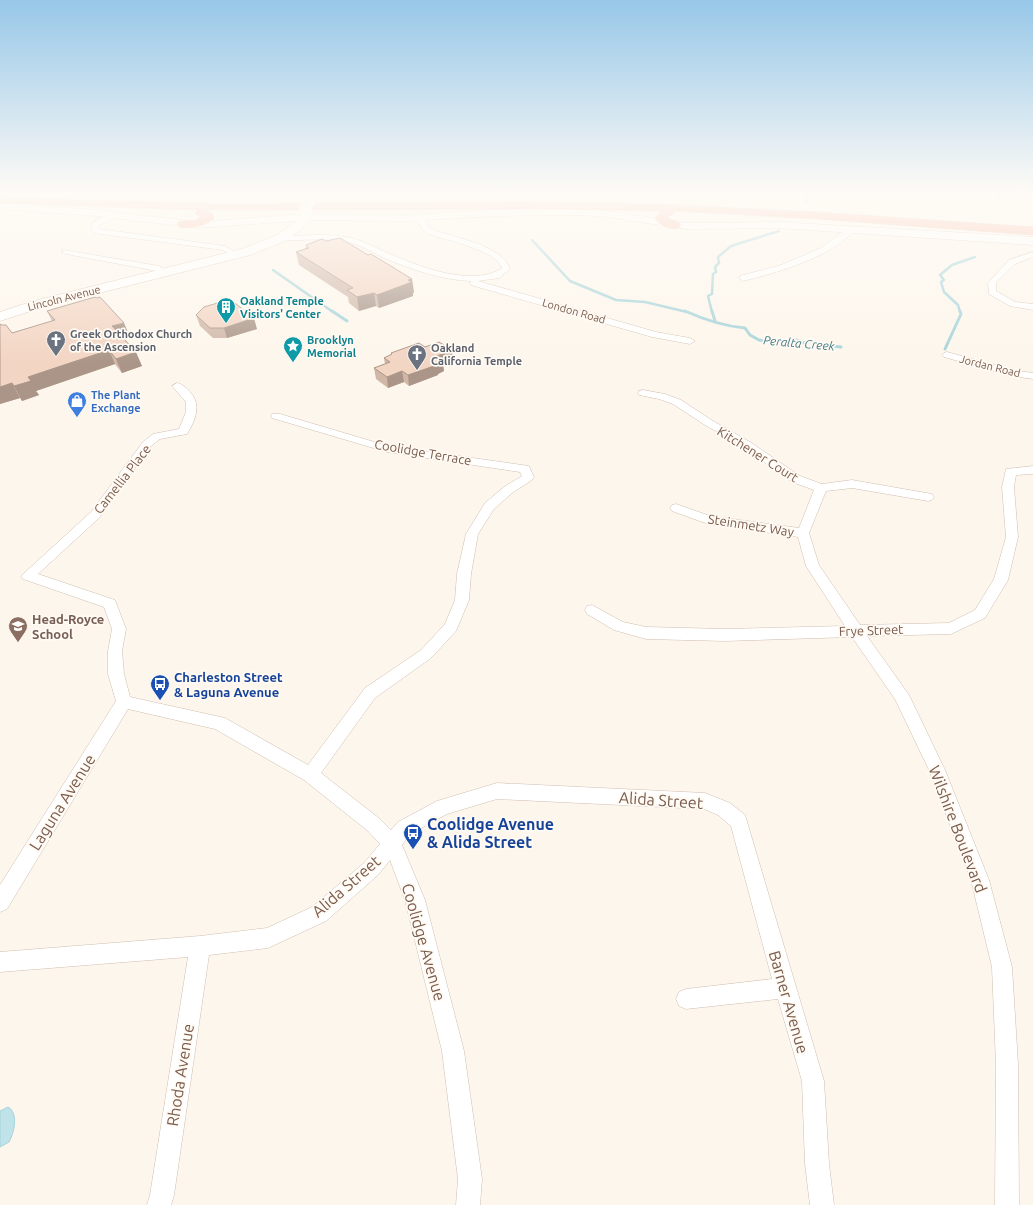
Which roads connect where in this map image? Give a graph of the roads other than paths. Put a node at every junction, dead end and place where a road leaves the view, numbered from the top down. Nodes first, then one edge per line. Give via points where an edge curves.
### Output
1 (228, 250) edge
2 (248, 250) edge
3 (373, 250) edge
4 (486, 250) edge
5 (823, 250) edge
6 (66, 252) dead end
7 (1033, 254) edge
8 (235, 255) junction
9 (166, 273) junction
10 (458, 278) junction
11 (743, 278) dead end
12 (1033, 307) edge
13 (0, 317) edge
14 (690, 341) dead end
15 (947, 355) dead end
16 (1033, 376) edge
17 (177, 386) dead end
18 (643, 393) dead end
19 (276, 416) dead end
20 (1033, 470) edge
21 (821, 488) junction
22 (928, 498) dead end
23 (676, 508) dead end
24 (803, 533) junction
25 (592, 610) dead end
26 (855, 630) junction
27 (124, 702) junction
28 (310, 775) junction
29 (724, 809) joint
30 (392, 843) junction
31 (0, 902) edge
32 (200, 946) junction
33 (0, 962) edge
34 (785, 988) junction
35 (686, 999) dead end
36 (159, 1205) edge
37 (468, 1205) edge
38 (822, 1205) edge
39 (1007, 1205) edge

1 - 8 street
2 - 8 main road, Lincoln Avenue
3 - 10 street via 401,262
4 - 10 street via 503,259 507,265 503,272 473,279
5 - 11 street via 784,267
6 - 9 street via 159,269
7 - 12 street via 1012,262 992,283 992,292 1013,304
8 - 9 main road, Lincoln Avenue
9 - 13 main road, Lincoln Avenue via 35,305
10 - 14 street, London Road via 655,335
15 - 16 street, Jordan Road via 1012,373
17 - 27 street, Camellia Place via 192,401 192,412 183,432 157,436 147,444 95,515 28,576 110,604 119,629 115,651 116,674
18 - 21 street, Kitchener Court via 677,402 746,444 796,479
19 - 28 street, Coolidge Terrace via 387,449 525,469 528,477 489,506 472,534 462,600 452,627 426,654 370,693
20 - 26 street, Frye Street via 1010,472 1008,487 1012,537 1001,580 980,614 951,628
21 - 22 street, Kitchener Court via 852,484
21 - 24 street
23 - 24 street, Steinmetz Way via 708,520
24 - 26 street, Wilshire Boulevard via 813,566
25 - 26 street, Frye Street via 619,626 646,633 725,635
26 - 39 street, Wilshire Boulevard via 901,695 937,770 980,880 1002,966 1007,1064
27 - 28 street, Coolidge Avenue via 219,723
27 - 31 street, Laguna Avenue
28 - 30 street, Coolidge Avenue via 374,825
29 - 30 street, Alida Street via 706,801 496,791 443,806 404,828
29 - 34 street, Barner Avenue via 739,821
30 - 32 street, Alida Street via 371,869 319,914 268,938
30 - 37 street, Coolidge Avenue via 415,900 453,1051 470,1179
32 - 33 street, Alida Street
32 - 36 street, Rhoda Avenue
34 - 35 street
34 - 38 street, Barner Avenue via 813,1081 817,1164

